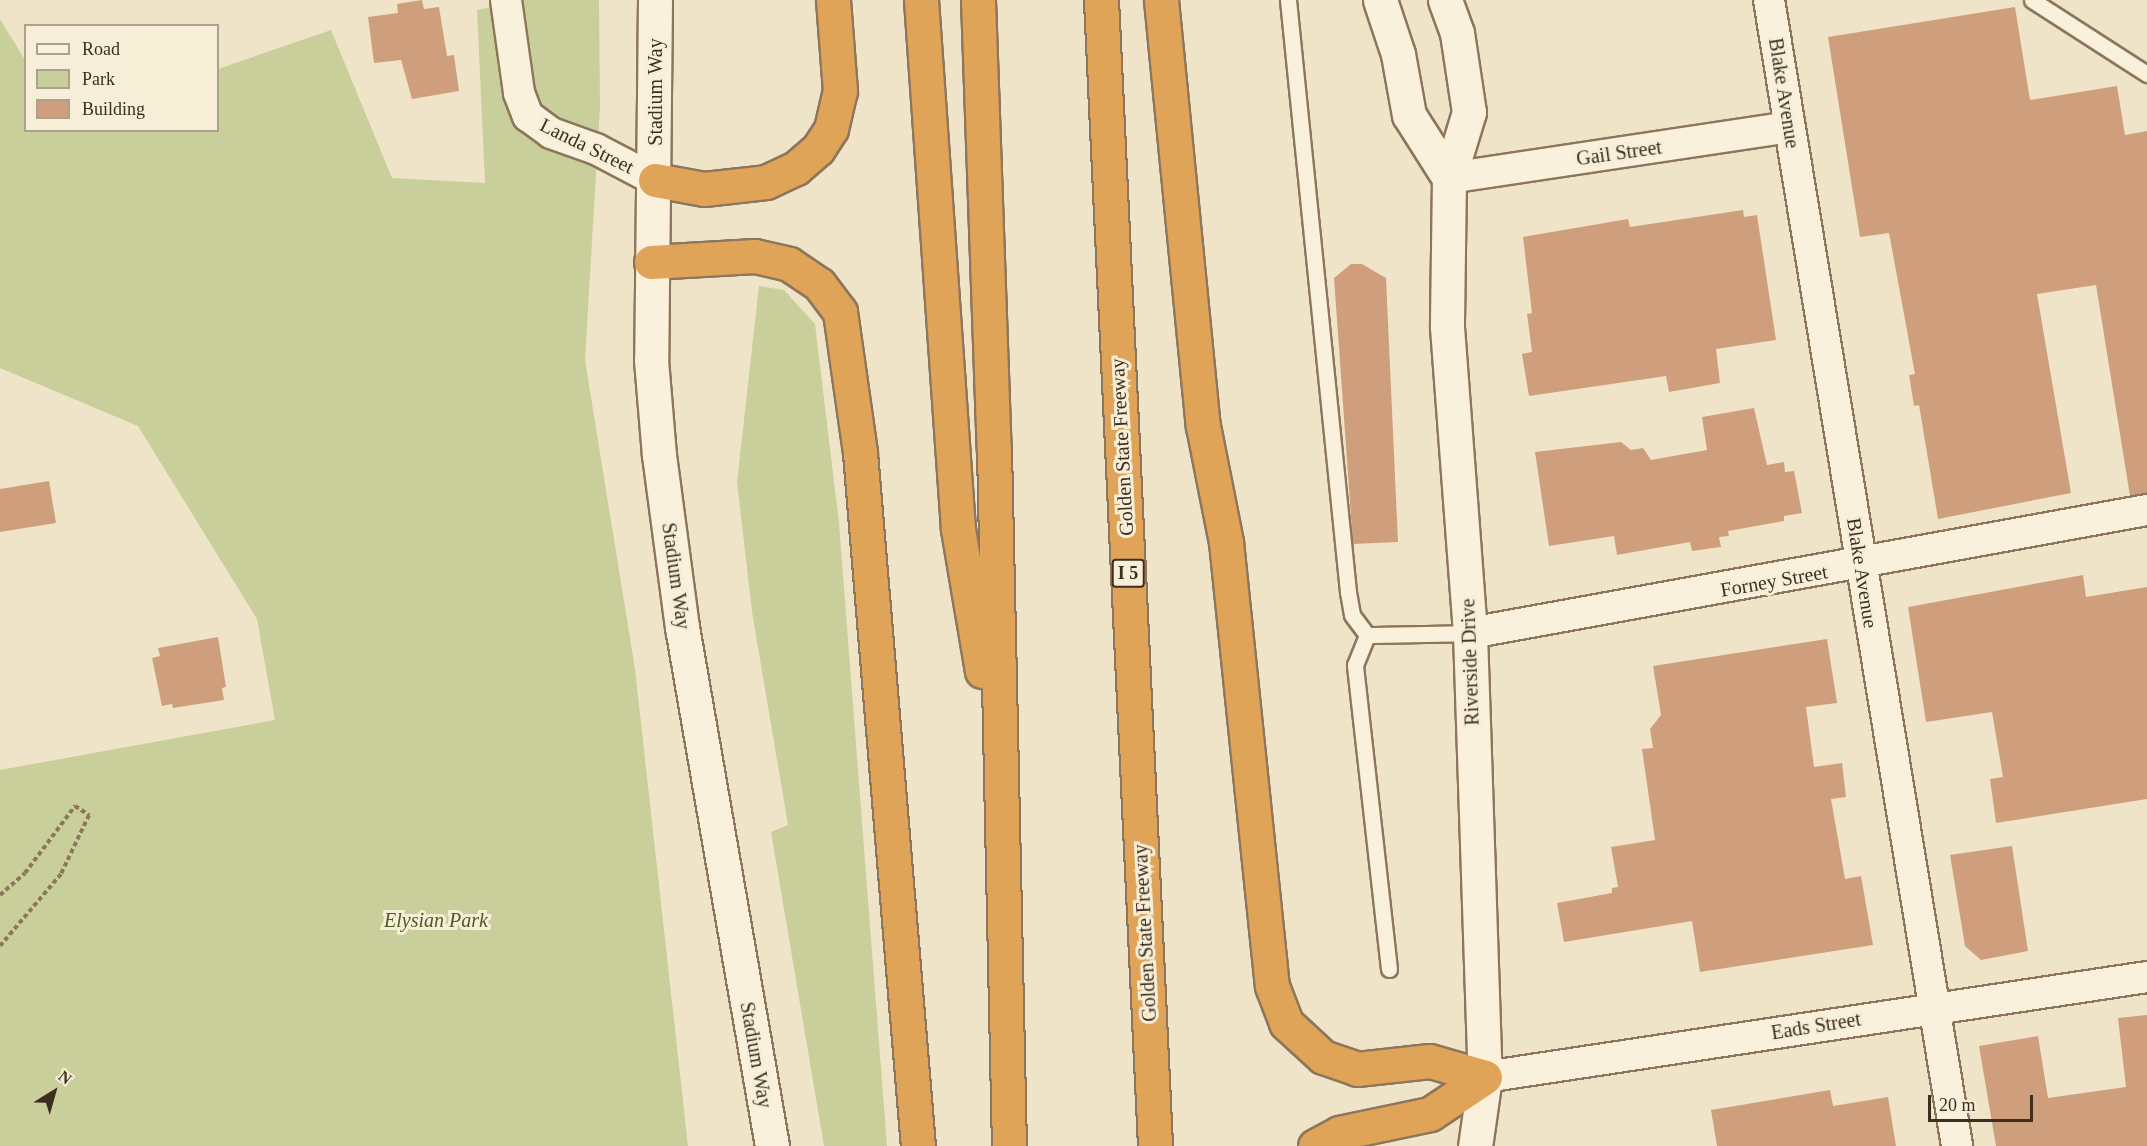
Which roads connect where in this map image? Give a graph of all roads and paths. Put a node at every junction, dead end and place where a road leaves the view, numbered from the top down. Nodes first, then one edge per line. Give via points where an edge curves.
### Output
1 (506, 0) edge
2 (656, 0) edge
3 (833, 0) edge
4 (921, 0) edge
5 (978, 0) edge
6 (1101, 0) edge
7 (1161, 0) edge
8 (1288, 0) edge
9 (1380, 0) edge
10 (1445, 0) edge
11 (1769, 0) edge
12 (2032, 0) edge
13 (2147, 74) edge
14 (1789, 127) junction
15 (1449, 178) junction
16 (655, 180) junction
17 (651, 262) junction
18 (2147, 510) edge
19 (1861, 566) junction
20 (1470, 633) junction
21 (1367, 635) junction
22 (1000, 779) junction
23 (0, 895) edge
24 (0, 946) edge
25 (1389, 969) dead end
26 (2147, 977) edge
27 (1935, 1007) junction
28 (1485, 1077) junction
29 (772, 1146) edge
30 (918, 1146) edge
31 (1009, 1146) edge
32 (1155, 1146) edge
33 (1316, 1146) edge
34 (1475, 1146) edge
35 (1957, 1146) edge

1 - 16 street, Landa Street via 519,93 528,116 551,133 596,149
2 - 16 main road, Stadium Way
3 - 16 highway via 840,90 831,129 818,149 796,168 766,182 704,189
4 - 22 highway via 958,529
5 - 22 highway via 994,449
6 - 32 highway, Golden State Freeway / I 5
7 - 28 highway via 1203,426 1226,542 1272,986 1286,1023 1323,1057 1357,1070 1430,1061
8 - 21 lane via 1348,592 1352,615
9 - 15 main road via 1398,54 1409,115
10 - 15 main road, Riverside Drive via 1457,33 1469,112
11 - 14 street, Blake Avenue
12 - 13 lane
14 - 15 street, Gail Street
14 - 19 street, Blake Avenue
15 - 20 main road, Riverside Drive via 1447,327
16 - 17 main road, Stadium Way
17 - 29 main road, Stadium Way via 651,360 671,547
17 - 30 highway via 755,256 789,264 819,284 840,312 848,343 866,523
18 - 19 street, Forney Street
19 - 20 street, Forney Street
19 - 27 street, Blake Avenue
20 - 21 lane
20 - 28 main road, Riverside Drive
21 - 25 lane via 1355,665
22 - 31 highway
23 - 24 path via 25,873 75,806 89,815 61,874
26 - 27 street, Eads Street
27 - 28 street, Eads Street
27 - 35 street, Blake Avenue
28 - 33 highway via 1430,1114 1339,1133
28 - 34 main road, Riverside Drive

